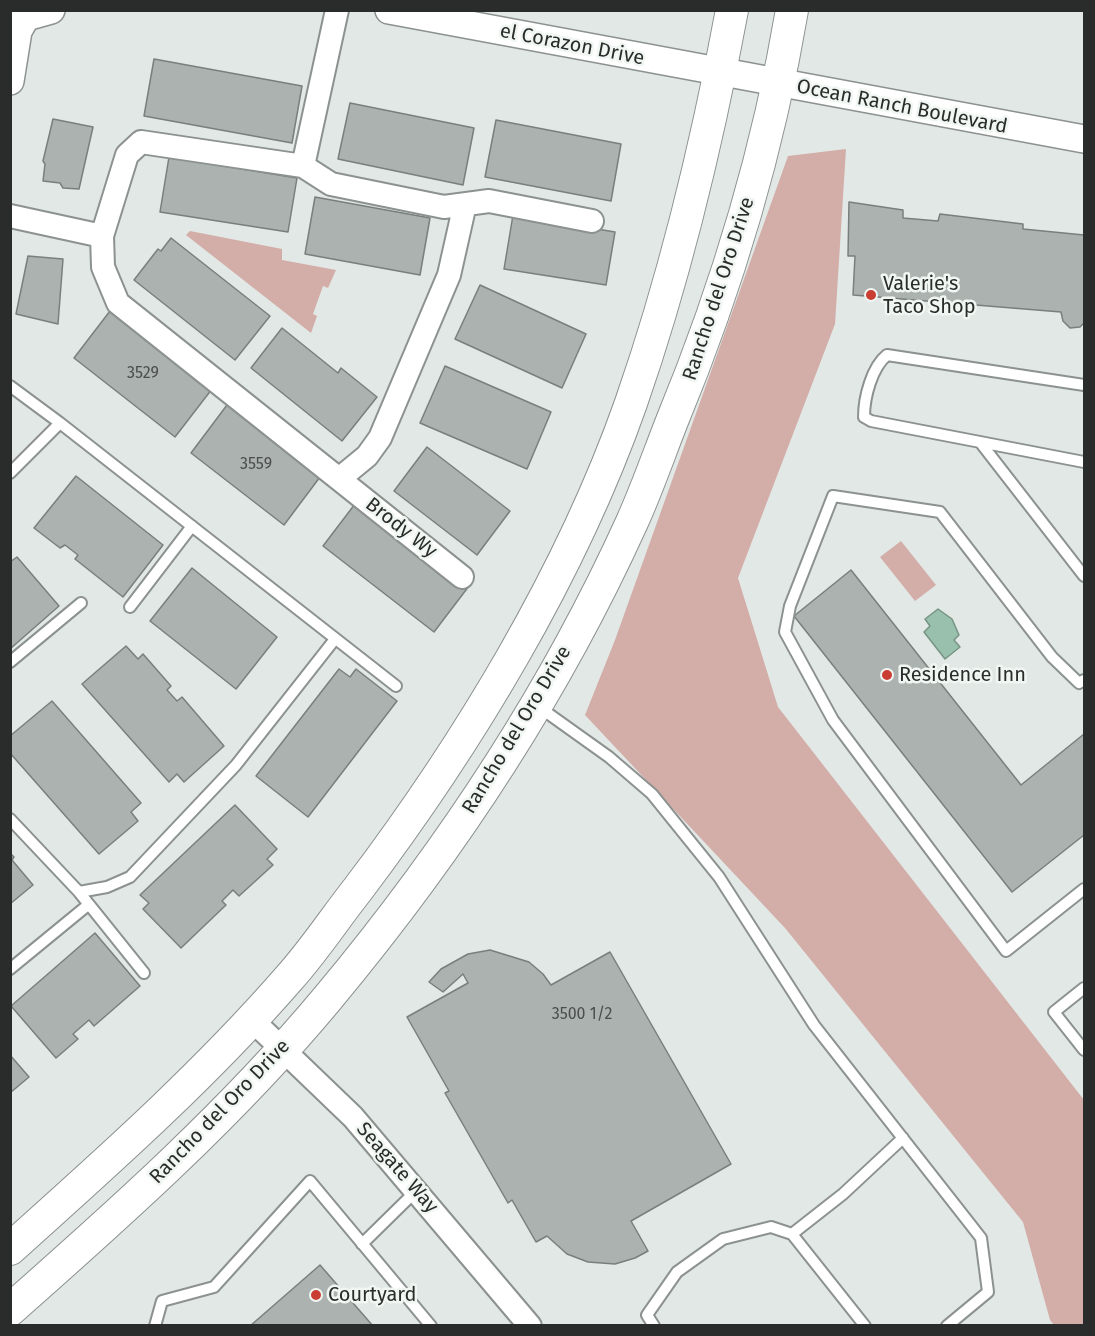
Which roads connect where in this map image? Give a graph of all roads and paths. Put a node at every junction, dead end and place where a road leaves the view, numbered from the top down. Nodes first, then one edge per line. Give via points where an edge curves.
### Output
1 (337, 10) edge
2 (389, 10) edge
3 (732, 10) edge
4 (792, 10) edge
5 (29, 15) edge
6 (721, 73) junction
7 (10, 81) edge
8 (777, 84) junction
9 (1084, 140) edge
10 (303, 166) junction
11 (465, 204) junction
12 (10, 216) edge
13 (592, 221) dead end
14 (102, 236) junction
15 (1084, 385) edge
16 (10, 386) edge
17 (60, 423) junction
18 (980, 442) junction
19 (1084, 462) edge
20 (10, 474) edge
21 (339, 479) junction
22 (192, 526) junction
23 (1084, 576) edge
24 (462, 577) dead end
25 (81, 603) dead end
26 (130, 607) dead end
27 (335, 639) junction
28 (10, 662) edge
29 (1084, 680) edge
30 (396, 686) dead end
31 (536, 705) junction
32 (10, 819) edge
33 (1084, 889) edge
34 (79, 892) junction
35 (88, 905) junction
36 (10, 969) edge
37 (144, 974) dead end
38 (1084, 988) edge
39 (252, 1020) junction
40 (283, 1048) junction
41 (1084, 1050) edge
42 (903, 1138) junction
43 (417, 1190) junction
44 (792, 1234) junction
45 (362, 1244) junction
46 (10, 1249) edge
47 (10, 1310) edge
48 (155, 1326) edge
49 (431, 1326) edge
50 (530, 1326) edge
51 (654, 1326) edge
52 (865, 1326) edge
53 (947, 1326) edge

1 - 10 street
2 - 6 street, el Corazon Drive
3 - 6 main road, Rancho del Oro Drive
4 - 8 main road, Rancho del Oro Drive
5 - 7 street via 18,31
6 - 8 street, Ocean Ranch Boulevard
6 - 39 main road, Rancho del Oro Drive via 692,205 658,322 591,503 497,682 437,779 294,973
8 - 9 street, Ocean Ranch Boulevard
8 - 31 main road, Rancho del Oro Drive via 742,227 708,334 632,521
10 - 11 street via 331,184 444,207
10 - 14 street, Brody Wy via 141,142 127,155
11 - 13 street via 489,201
11 - 21 street via 449,275 380,438 367,456
12 - 14 street
14 - 21 street, Brody Wy via 103,267 118,303
15 - 18 lane via 895,355 887,355 877,363 864,417
16 - 17 lane
17 - 20 lane
17 - 22 lane
18 - 19 lane
18 - 23 lane
21 - 24 street, Brody Wy
22 - 26 lane
22 - 27 lane
25 - 28 lane
27 - 30 lane
27 - 34 lane via 236,765 130,877 107,887
29 - 33 lane via 1079,683 1052,657 940,512 833,496 790,606 785,632 833,720 1006,951
31 - 40 main road, Rancho del Oro Drive via 425,875
31 - 42 lane via 609,757 652,794 719,877 814,1026
32 - 34 lane
34 - 35 lane
35 - 36 lane
35 - 37 lane
38 - 41 lane via 1053,1012
39 - 40 street, Seagate Way
39 - 46 main road, Rancho del Oro Drive via 152,1122
40 - 43 street, Seagate Way
40 - 47 main road, Rancho del Oro Drive via 183,1154
42 - 44 lane via 843,1194
42 - 53 lane via 981,1238 988,1292
43 - 45 lane
43 - 50 street, Seagate Way
44 - 51 lane via 771,1227 723,1239 677,1272 647,1315
44 - 52 lane
45 - 48 lane via 310,1181 214,1287 162,1301
45 - 49 lane

